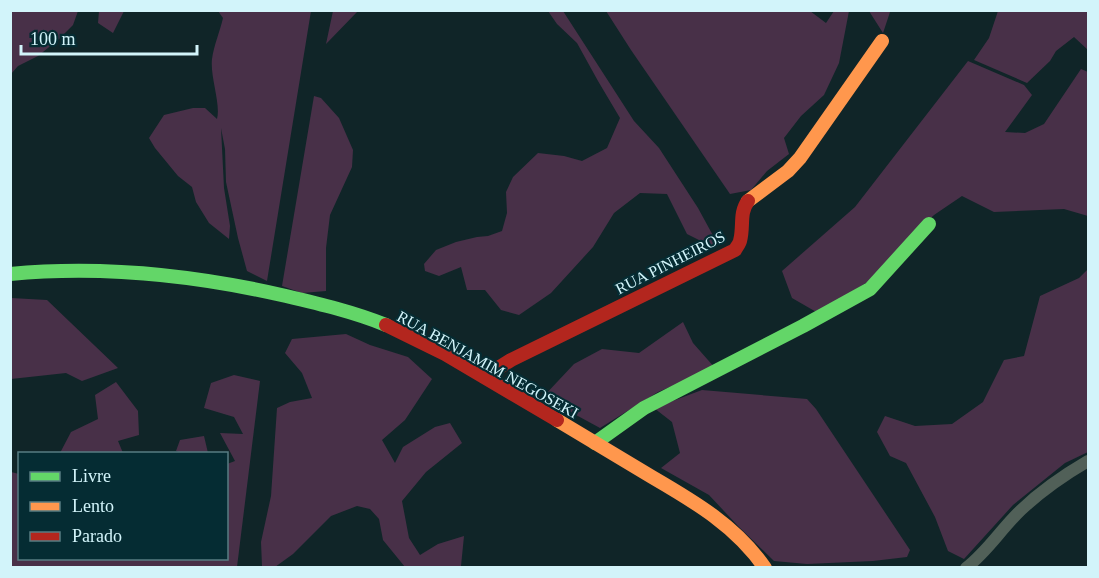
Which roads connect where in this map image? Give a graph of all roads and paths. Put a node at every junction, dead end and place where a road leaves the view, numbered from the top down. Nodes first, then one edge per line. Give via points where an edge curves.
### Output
1 (882, 41) dead end
2 (929, 224) dead end
3 (10, 274) edge
4 (484, 377) junction
5 (595, 443) junction
6 (1089, 461) edge
7 (765, 567) edge
8 (966, 567) edge

1 - 4 street, RUA PINHEIROS via 800,158 747,203 735,250
2 - 5 street via 870,289 644,408
3 - 4 street, RUA BENJAMIM NEGOSEKI via 160,274 282,296 374,320
4 - 5 street, RUA BENJAMIM NEGOSEKI
5 - 7 street, RUA BENJAMIM NEGOSEKI via 723,521
6 - 8 street via 1033,499

